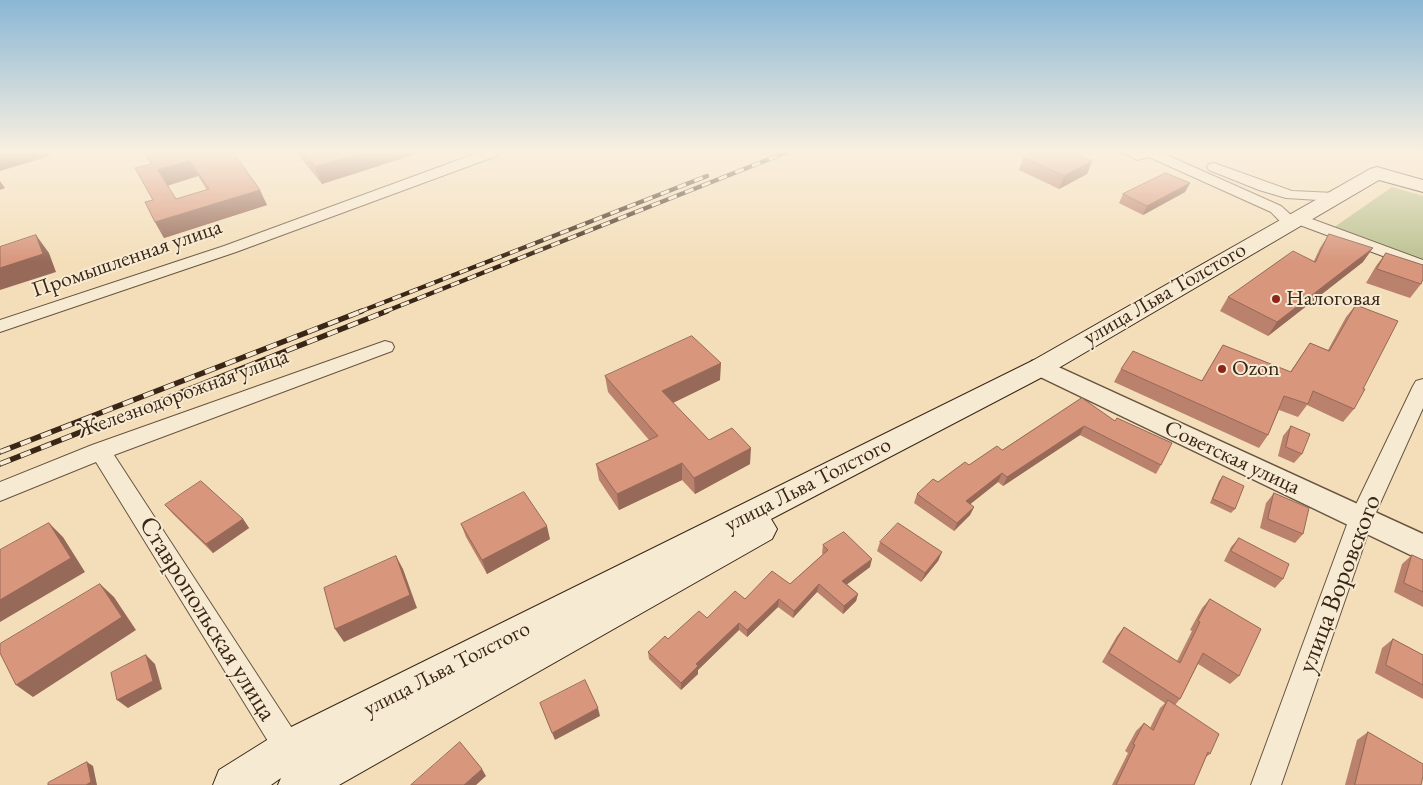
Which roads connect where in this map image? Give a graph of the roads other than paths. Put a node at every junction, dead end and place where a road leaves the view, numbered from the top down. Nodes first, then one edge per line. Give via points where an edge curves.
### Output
1 (394, 189) edge
2 (1230, 189) edge
3 (1270, 189) edge
4 (1350, 189) edge
5 (1335, 197) junction
6 (1293, 220) junction
7 (1423, 266) edge
8 (0, 326) edge
9 (385, 347) dead end
10 (1045, 369) junction
11 (1423, 386) edge
12 (100, 451) junction
13 (0, 492) edge
14 (1361, 519) junction
15 (1423, 548) edge
16 (289, 749) junction
17 (309, 782) edge
18 (234, 785) edge
19 (1266, 785) edge

1 - 8 street, Промышленная улица via 230,249
2 - 6 street
3 - 5 street via 1291,195
4 - 5 main road, улица Льва Толстого
5 - 6 main road, улица Льва Толстого
6 - 7 street
6 - 10 main road, улица Льва Толстого
9 - 12 street, Железнодорожная улица
10 - 14 street, Советская улица
10 - 16 main road, улица Льва Толстого
10 - 17 main road, улица Льва Толстого
11 - 14 street, улица Воровского
12 - 13 street, Железнодорожная улица
12 - 16 street, Ставропольская улица
14 - 15 street, Советская улица
14 - 19 street, улица Воровского
16 - 17 street, Ставропольская улица
16 - 18 main road, улица Льва Толстого

